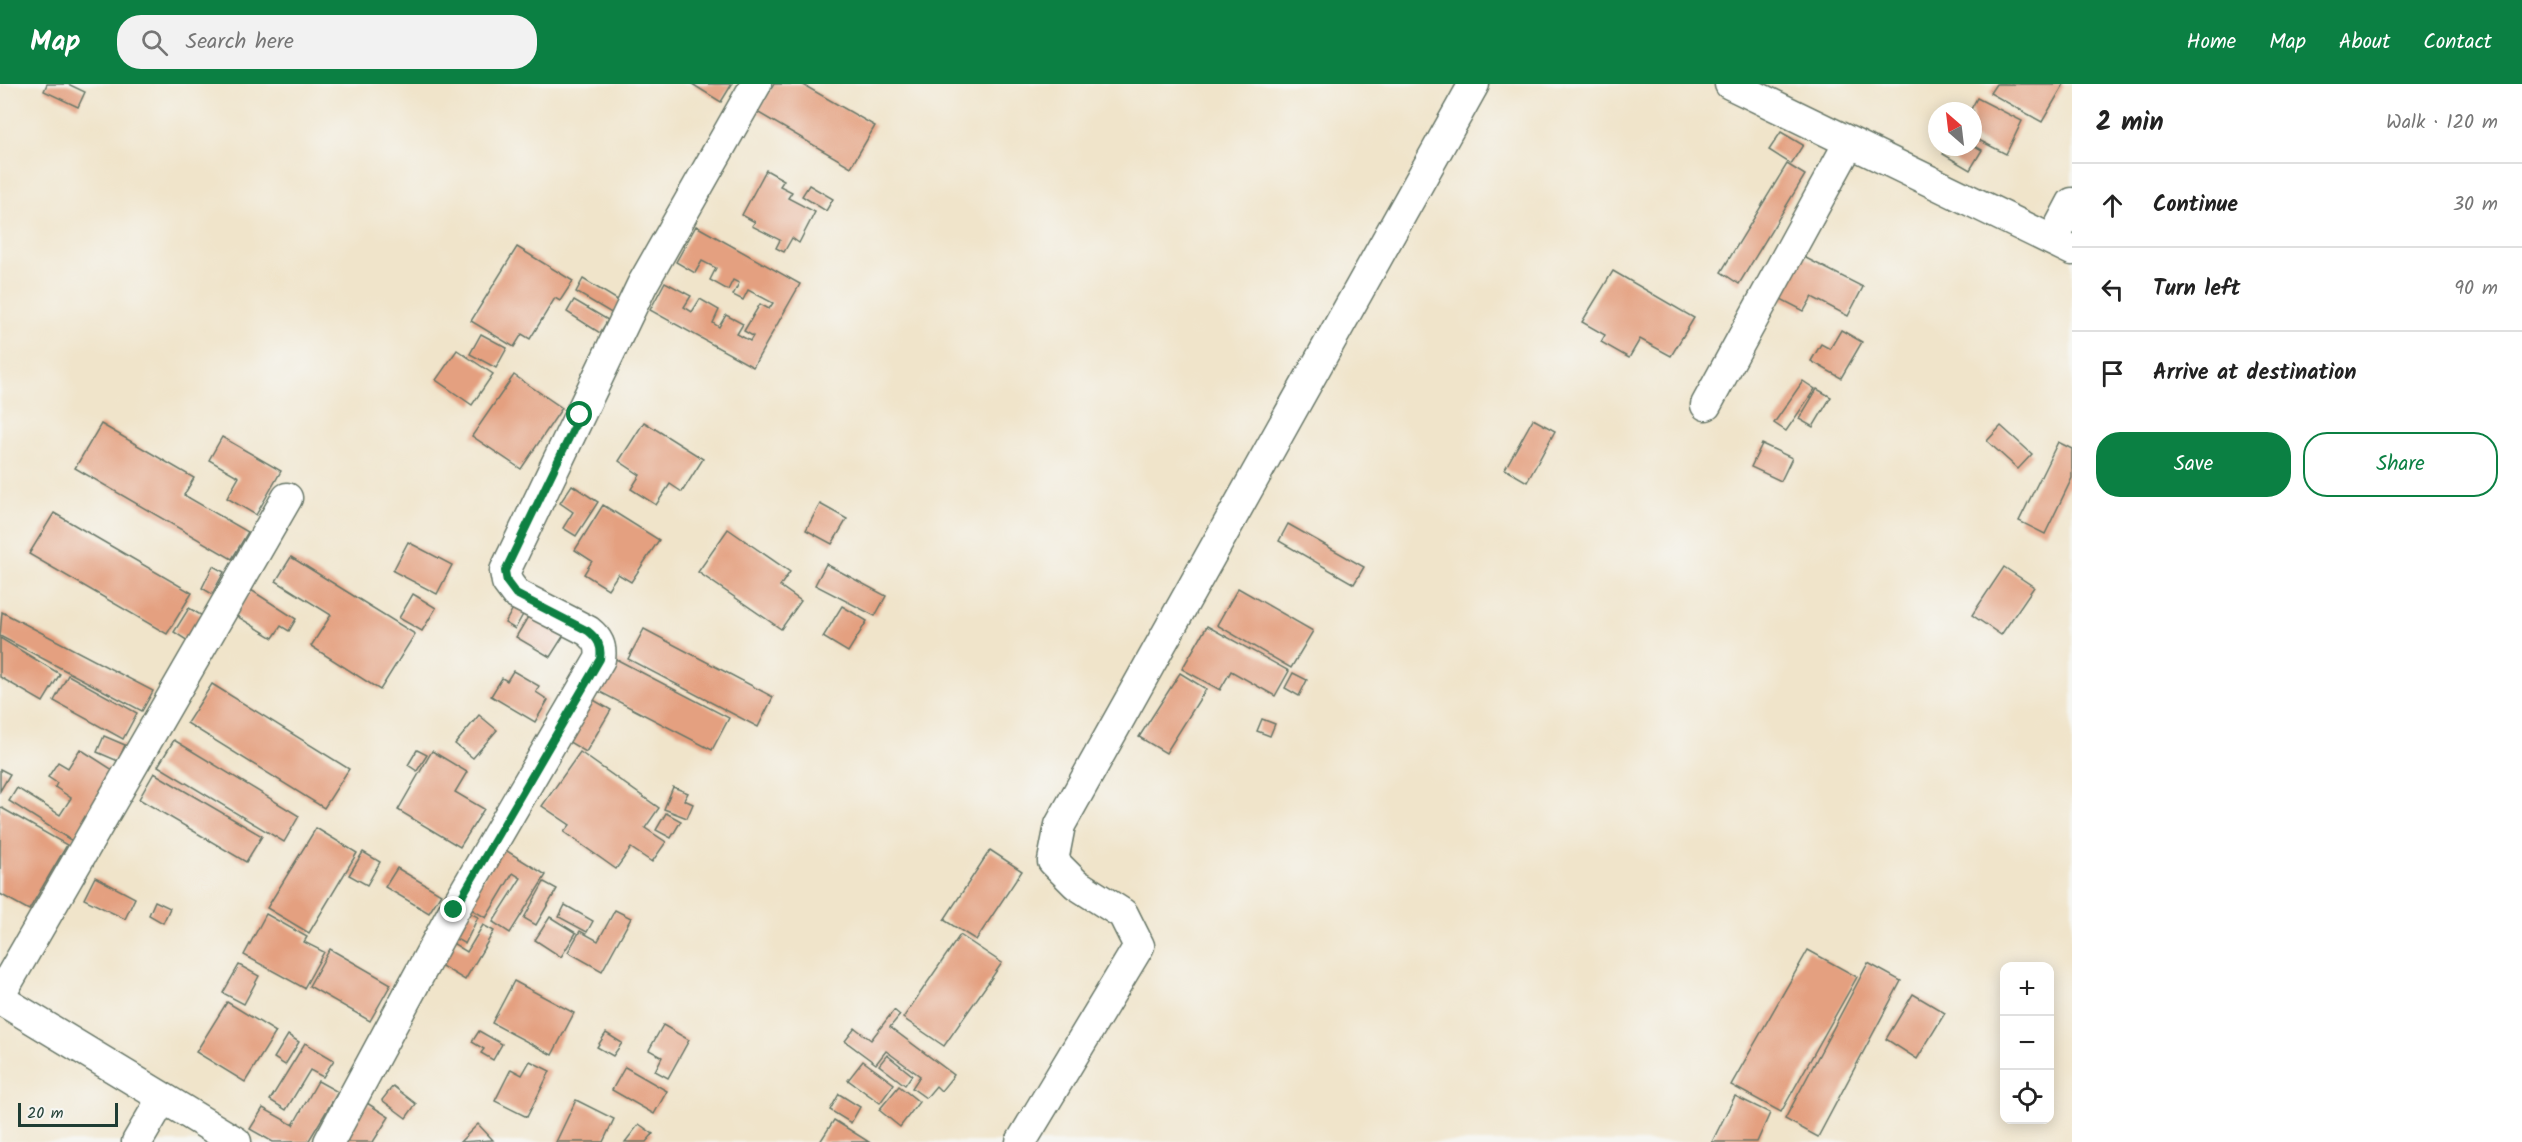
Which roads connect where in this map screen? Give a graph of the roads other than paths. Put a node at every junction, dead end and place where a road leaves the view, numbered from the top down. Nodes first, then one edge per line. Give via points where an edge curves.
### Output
1 (756, 84) edge
2 (1474, 84) edge
3 (1730, 84) edge
4 (1849, 143) junction
5 (2072, 203) edge
6 (2062, 245) edge
7 (1706, 405) dead end
8 (287, 498) dead end
9 (0, 997) edge
10 (162, 1099) junction
11 (137, 1142) edge
12 (236, 1142) edge
13 (329, 1142) edge
14 (1022, 1142) edge

1 - 13 street via 642,285 505,571 516,594 597,638 602,648 600,659 454,910
2 - 14 street via 1060,825 1053,861 1076,884 1123,914 1139,946
3 - 4 street
4 - 6 street
4 - 7 street
5 - 6 street
8 - 9 street
9 - 10 street
10 - 11 street
10 - 12 street

